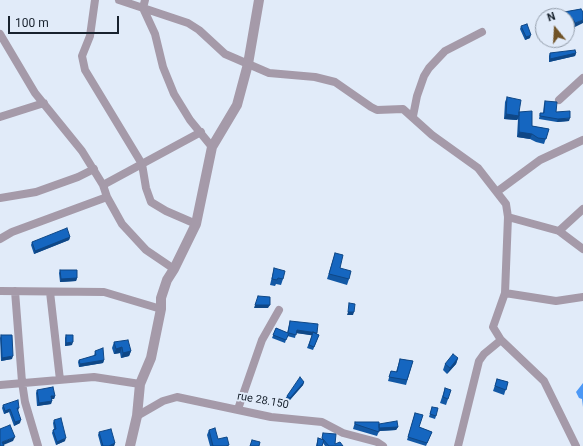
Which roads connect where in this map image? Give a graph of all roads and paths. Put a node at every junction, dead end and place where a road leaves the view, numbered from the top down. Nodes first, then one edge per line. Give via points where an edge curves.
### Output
1 (95, 0) edge
2 (119, 0) edge
3 (259, 0) edge
4 (144, 4) edge
5 (482, 32) dead end
6 (0, 34) edge
7 (248, 64) junction
8 (583, 78) edge
9 (559, 100) dead end
10 (44, 103) junction
11 (413, 116) junction
12 (0, 117) edge
13 (201, 132) junction
14 (583, 140) edge
15 (212, 147) junction
16 (142, 164) junction
17 (94, 169) junction
18 (103, 185) junction
19 (498, 191) junction
20 (107, 197) junction
21 (0, 198) edge
22 (583, 209) edge
23 (508, 217) junction
24 (196, 224) junction
25 (559, 231) junction
26 (0, 239) edge
27 (583, 249) edge
28 (174, 269) junction
29 (0, 291) edge
30 (15, 291) junction
31 (50, 292) junction
32 (505, 293) junction
33 (583, 297) edge
34 (161, 309) junction
35 (279, 310) dead end
36 (501, 340) junction
37 (60, 380) junction
38 (22, 382) junction
39 (140, 384) junction
40 (0, 385) edge
41 (238, 409) junction
42 (137, 416) junction
43 (38, 446) edge
44 (130, 446) edge
45 (383, 446) edge
46 (458, 446) edge
47 (576, 446) edge

1 - 16 street via 90,36 82,56 84,70
2 - 4 street
3 - 7 street
4 - 7 street via 188,23 225,54
4 - 13 street via 174,94 190,120
5 - 11 street via 445,51 429,68 416,96
6 - 10 street via 35,93
7 - 11 street via 269,73 315,76 335,82 377,110 397,108
7 - 15 street via 237,105
8 - 9 street
10 - 12 street
10 - 17 street
11 - 19 street via 432,135 478,168
13 - 15 street
13 - 16 street
14 - 19 street via 540,160
15 - 24 street
16 - 18 street
16 - 24 street via 151,202
17 - 18 street
17 - 21 street via 36,192
18 - 20 street
19 - 23 street via 506,204
20 - 26 street via 12,232
20 - 28 street via 122,224 141,245
22 - 25 street
23 - 25 street
23 - 32 street
24 - 28 street
25 - 27 street
28 - 34 street via 161,298
29 - 30 street
30 - 31 street
30 - 38 street
31 - 34 street via 104,292
31 - 37 street
32 - 33 street via 556,301
32 - 36 street via 493,327
34 - 39 street via 151,358
35 - 41 street via 262,340
36 - 46 street via 479,361
36 - 47 street via 544,381
37 - 38 street
37 - 39 street via 94,377
38 - 40 street
38 - 43 street
39 - 42 street
41 - 42 street, rue 28.150 via 177,397 163,401
41 - 45 street, rue 28.150 via 272,417 322,422 347,434
42 - 44 street

